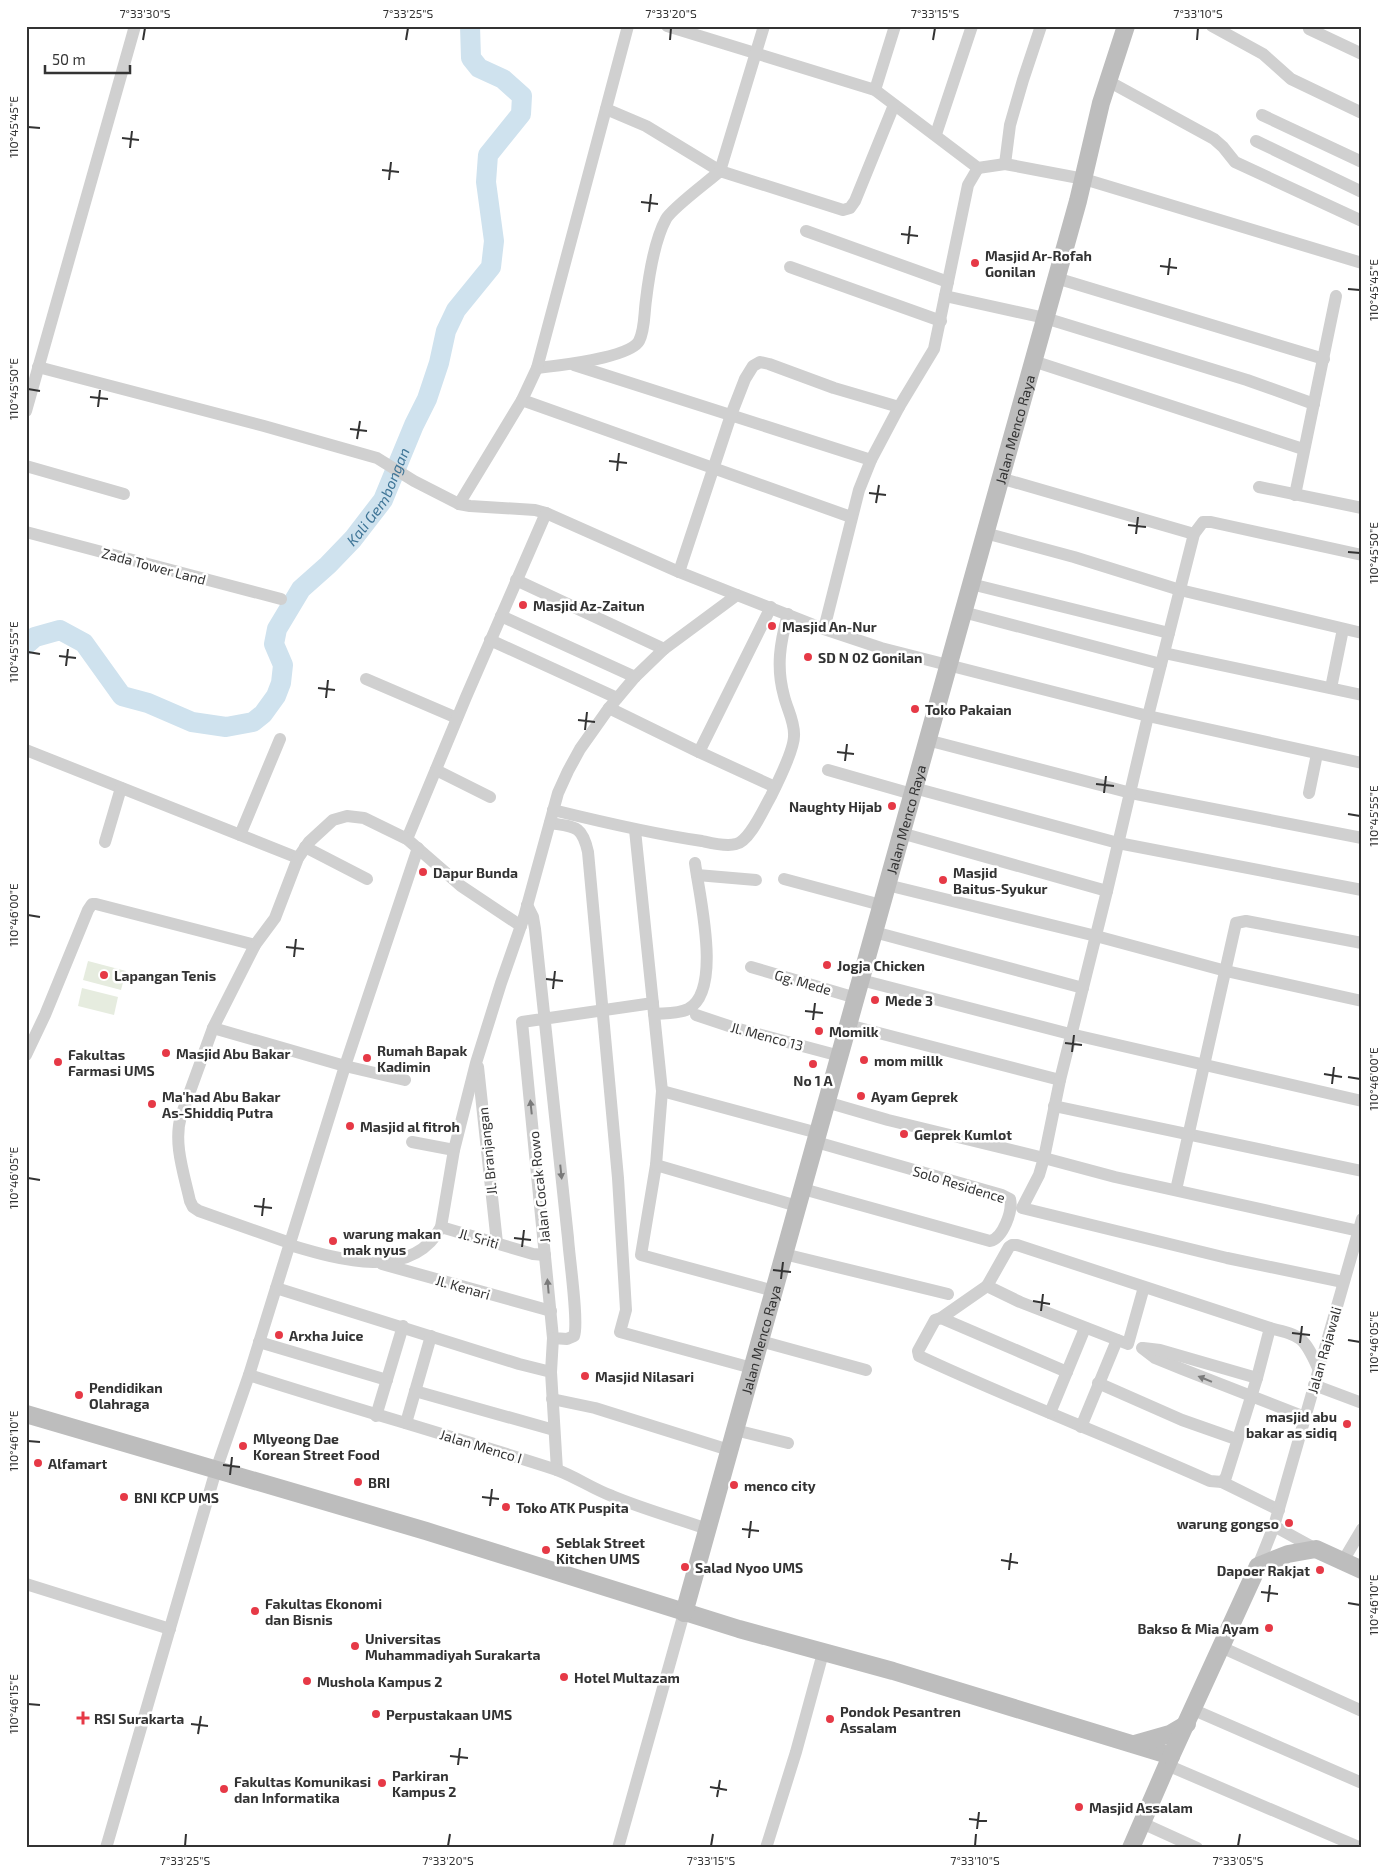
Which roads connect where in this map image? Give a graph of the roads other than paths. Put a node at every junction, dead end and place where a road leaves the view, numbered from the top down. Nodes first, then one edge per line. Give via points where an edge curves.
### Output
1 (135, 26) edge
2 (628, 26) edge
3 (667, 26) edge
4 (764, 26) edge
5 (895, 26) edge
6 (972, 26) edge
7 (1041, 26) edge
8 (1126, 26) edge
9 (1212, 26) edge
10 (1309, 29) dead end
11 (756, 54) junction
12 (1362, 54) edge
13 (1108, 81) junction
14 (875, 90) junction
15 (894, 105) junction
16 (606, 109) junction
17 (1362, 113) edge
18 (1262, 115) dead end
19 (936, 134) junction
20 (1256, 141) dead end
21 (1362, 162) edge
22 (1005, 164) junction
23 (978, 168) junction
24 (720, 171) junction
25 (1084, 179) junction
26 (1362, 192) edge
27 (1362, 221) edge
28 (806, 231) dead end
29 (1362, 263) edge
30 (790, 267) dead end
31 (1056, 278) junction
32 (948, 282) junction
33 (945, 296) junction
34 (1336, 296) dead end
35 (1045, 318) junction
36 (941, 320) junction
37 (1324, 359) junction
38 (1033, 361) junction
39 (574, 365) junction
40 (38, 366) junction
41 (537, 368) junction
42 (522, 400) junction
43 (1314, 404) junction
44 (899, 407) junction
45 (26, 411) edge
46 (731, 415) junction
47 (1303, 450) junction
48 (872, 460) junction
49 (26, 466) edge
50 (713, 468) junction
51 (1000, 478) junction
52 (1259, 487) dead end
53 (124, 494) dead end
54 (1295, 495) junction
55 (459, 504) junction
56 (1362, 508) edge
57 (546, 513) junction
58 (851, 517) junction
59 (26, 532) edge
60 (985, 533) junction
61 (1194, 534) junction
62 (1362, 555) edge
63 (679, 572) junction
64 (516, 580) junction
65 (971, 584) junction
66 (1180, 590) junction
67 (737, 595) junction
68 (281, 599) dead end
69 (772, 608) junction
70 (963, 612) junction
71 (788, 614) junction
72 (500, 616) junction
73 (824, 628) junction
74 (1343, 629) junction
75 (1169, 633) junction
76 (1362, 633) edge
77 (490, 640) junction
78 (664, 649) junction
79 (1162, 658) junction
80 (948, 664) junction
81 (636, 677) junction
82 (366, 679) dead end
83 (1331, 688) junction
84 (1362, 695) edge
85 (617, 698) junction
86 (608, 708) junction
87 (1148, 716) junction
88 (457, 718) junction
89 (280, 739) dead end
90 (927, 740) junction
91 (26, 750) edge
92 (699, 752) junction
93 (1317, 754) junction
94 (1362, 763) edge
95 (436, 770) junction
96 (828, 770) dead end
97 (775, 787) junction
98 (121, 788) junction
99 (913, 791) junction
100 (1309, 792) dead end
101 (1131, 793) junction
102 (490, 797) dead end
103 (553, 810) junction
104 (550, 823) junction
105 (635, 830) junction
106 (901, 833) junction
107 (240, 835) junction
108 (1362, 838) edge
109 (407, 839) junction
110 (105, 842) dead end
111 (1118, 843) junction
112 (418, 848) junction
113 (301, 853) junction
114 (367, 879) dead end
115 (784, 879) dead end
116 (756, 880) dead end
117 (887, 885) junction
118 (1362, 890) edge
119 (1107, 891) junction
120 (528, 905) junction
121 (881, 905) junction
122 (521, 926) junction
123 (874, 932) junction
124 (1096, 936) junction
125 (1362, 943) edge
126 (255, 945) junction
127 (751, 967) dead end
128 (1226, 971) junction
129 (861, 980) junction
130 (1083, 988) junction
131 (856, 998) junction
132 (1362, 1001) edge
133 (653, 1009) junction
134 (602, 1010) junction
135 (696, 1014) dead end
136 (545, 1019) junction
137 (848, 1025) junction
138 (213, 1028) junction
139 (1072, 1034) junction
140 (26, 1055) edge
141 (840, 1056) junction
142 (477, 1059) junction
143 (1204, 1065) junction
144 (345, 1066) junction
145 (405, 1080) dead end
146 (1060, 1080) junction
147 (662, 1091) junction
148 (1362, 1101) edge
149 (826, 1102) junction
150 (1054, 1106) junction
151 (1189, 1134) junction
152 (817, 1137) junction
153 (412, 1142) dead end
154 (558, 1145) junction
155 (535, 1148) junction
156 (454, 1150) junction
157 (1044, 1158) junction
158 (656, 1165) junction
159 (1362, 1171) edge
160 (802, 1189) junction
161 (1176, 1190) junction
162 (797, 1206) junction
163 (1360, 1225) edge
164 (442, 1227) junction
165 (497, 1243) junction
166 (290, 1244) junction
167 (784, 1254) junction
168 (545, 1255) junction
169 (1357, 1259) edge
170 (374, 1262) junction
171 (1343, 1282) junction
172 (987, 1286) junction
173 (1144, 1287) junction
174 (276, 1288) junction
175 (774, 1290) junction
176 (948, 1294) dead end
177 (551, 1311) junction
178 (941, 1318) junction
179 (403, 1326) junction
180 (1085, 1328) junction
181 (1270, 1328) junction
182 (431, 1336) junction
183 (553, 1338) junction
184 (760, 1341) junction
185 (260, 1342) junction
186 (1123, 1342) junction
187 (1142, 1348) junction
188 (752, 1368) junction
189 (1318, 1368) junction
190 (866, 1370) dead end
191 (551, 1372) junction
192 (1067, 1372) junction
193 (249, 1375) junction
194 (1257, 1378) junction
195 (387, 1380) junction
196 (1098, 1383) junction
197 (1314, 1385) junction
198 (415, 1391) junction
199 (1250, 1397) junction
200 (552, 1399) junction
201 (1362, 1403) edge
202 (1050, 1413) junction
203 (26, 1414) edge
204 (376, 1416) junction
205 (1305, 1417) junction
206 (406, 1423) junction
207 (1081, 1427) junction
208 (554, 1430) junction
209 (735, 1430) junction
210 (1236, 1439) junction
211 (788, 1443) dead end
212 (729, 1450) junction
213 (216, 1470) junction
214 (557, 1470) junction
215 (1222, 1482) junction
216 (1279, 1510) junction
217 (1274, 1526) junction
218 (707, 1529) junction
219 (1362, 1529) edge
220 (1316, 1548) junction
221 (1343, 1561) junction
222 (1258, 1566) junction
223 (1362, 1570) edge
224 (26, 1584) edge
225 (684, 1613) junction
226 (170, 1629) junction
227 (1220, 1648) junction
228 (823, 1653) junction
229 (1362, 1711) edge
230 (1190, 1717) junction
231 (1134, 1744) junction
232 (1169, 1760) junction
233 (1362, 1783) edge
234 (1142, 1823) junction
235 (106, 1848) edge
236 (618, 1848) edge
237 (766, 1848) edge
238 (1131, 1848) edge
239 (1197, 1848) edge
240 (1361, 1848) edge

1 - 40 street
2 - 16 street
3 - 11 street
4 - 11 street
5 - 14 street
6 - 19 street
7 - 22 street via 1010,125
8 - 13 street, Jalan Menco Raya
9 - 17 street via 1263,54 1291,79
10 - 12 street
11 - 14 street
11 - 24 street
13 - 25 street, Jalan Menco Raya
13 - 27 street via 1214,139 1235,162
14 - 15 street
15 - 19 street
15 - 24 street via 856,201 850,208 843,210
16 - 24 street via 646,126
16 - 41 street
18 - 21 street
19 - 23 street
20 - 26 street
22 - 23 street
22 - 25 street
23 - 32 street via 968,185
24 - 39 street via 667,217 648,279 638,342 630,349
25 - 29 street
25 - 31 street, Jalan Menco Raya
28 - 32 street
30 - 36 street
31 - 35 street, Jalan Menco Raya
31 - 37 street
32 - 33 street
33 - 35 street
33 - 36 street
34 - 37 street
35 - 38 street, Jalan Menco Raya
35 - 43 street
36 - 44 street via 934,349
37 - 43 street
38 - 47 street
38 - 51 street, Jalan Menco Raya
39 - 41 street
39 - 46 street
40 - 45 street
40 - 55 street via 377,458
41 - 42 street
42 - 50 street
42 - 55 street
43 - 47 street
44 - 46 street via 760,362 753,366
44 - 48 street
46 - 48 street
46 - 50 street
47 - 54 street
48 - 58 street
49 - 53 street
50 - 58 street
50 - 63 street
51 - 60 street, Jalan Menco Raya
51 - 61 street
52 - 54 street
54 - 56 street
55 - 57 street
57 - 63 street
57 - 64 street
58 - 73 street
59 - 68 street, Zada Tower Land
60 - 65 street, Jalan Menco Raya
60 - 66 street
61 - 62 street via 1203,522 1210,522
61 - 66 street
63 - 67 street
64 - 72 street
64 - 78 street
65 - 70 street, Jalan Menco Raya
65 - 75 street
66 - 74 street
66 - 75 street
67 - 69 street
67 - 78 street
69 - 71 street
69 - 92 street
70 - 79 street
70 - 80 street, Jalan Menco Raya
71 - 73 street
71 - 97 street via 778,665 794,736
72 - 77 street
72 - 81 street
73 - 80 street via 881,648
74 - 76 street
74 - 83 street
75 - 79 street
77 - 85 street
77 - 88 street
78 - 81 street
79 - 83 street
79 - 87 street
80 - 87 street
80 - 90 street, Jalan Menco Raya
81 - 85 street
82 - 88 street
83 - 84 street
85 - 86 street
86 - 92 street
86 - 103 street via 568,770
87 - 93 street
87 - 101 street
88 - 95 street
89 - 107 street
90 - 99 street, Jalan Menco Raya
90 - 101 street
91 - 98 street
92 - 97 street
93 - 94 street
93 - 100 street
95 - 102 street
95 - 109 street
96 - 99 street
97 - 105 street via 749,833 735,845
98 - 107 street
98 - 110 street
99 - 106 street, Jalan Menco Raya
99 - 111 street
101 - 108 street
101 - 111 street
103 - 104 street
103 - 105 street
104 - 120 street
104 - 134 street via 574,828 585,839
105 - 133 street
106 - 117 street, Jalan Menco Raya
106 - 119 street
107 - 113 street
109 - 112 street
109 - 113 street via 364,818 346,816 328,823
111 - 118 street
111 - 119 street
112 - 122 street via 471,894
112 - 144 street
113 - 114 street
113 - 126 street via 275,918
115 - 121 street
116 - 133 street via 696,869 708,948 707,975 697,1001 687,1010
117 - 121 street, Jalan Menco Raya
117 - 124 street
119 - 124 street
120 - 122 street
120 - 136 street via 535,929
121 - 123 street, Jalan Menco Raya
122 - 142 street
123 - 129 street, Jalan Menco Raya
123 - 130 street
124 - 128 street
124 - 130 street
125 - 128 street via 1240,921 1234,929
126 - 138 street
126 - 140 street via 92,904
127 - 131 street, Gg. Mede
128 - 132 street
128 - 143 street
129 - 131 street, Jalan Menco Raya
129 - 139 street
130 - 139 street
131 - 137 street, Jalan Menco Raya
133 - 134 street
133 - 147 street
134 - 136 street
134 - 188 street via 625,1291 626,1310 620,1332
135 - 141 street, Jl. Menco 13 via 735,1028
136 - 154 street
155 -> 136 street, Jalan Cocak Rowo via 522,1022
137 - 141 street, Jalan Menco Raya
137 - 146 street
138 - 144 street
138 - 166 street via 179,1122 179,1144 190,1202 199,1211
139 - 143 street
139 - 146 street
141 - 149 street, Jalan Menco Raya
142 - 156 street
142 - 165 street, Jl. Branjangan
143 - 148 street
143 - 151 street
144 - 145 street
144 - 166 street
146 - 150 street
147 - 152 street
147 - 158 street
149 - 152 street, Jalan Menco Raya
149 - 157 street
150 - 151 street
150 - 157 street
151 - 159 street
151 - 161 street
152 - 160 street, Jalan Menco Raya
152 - 160 street, Solo Residence via 1002,1195 1012,1204 1001,1234 990,1241
153 - 156 street
154 - 155 street
154 -> 183 street via 575,1334 567,1339
155 - 168 street, Jalan Cocak Rowo
156 - 164 street
157 - 161 street
157 - 171 street via 1023,1209 1235,1260
158 - 162 street
158 - 175 street via 640,1255
160 - 162 street, Jalan Menco Raya
161 - 163 street
162 - 167 street, Jalan Menco Raya
163 - 169 street, Jalan Rajawali
164 - 165 street, Jl. Sriti
164 - 170 street via 431,1243 418,1252 400,1259
165 - 168 street, Jl. Sriti
166 - 170 street via 328,1256
166 - 174 street
167 - 175 street, Jalan Menco Raya
167 - 176 street
177 -> 168 street, Jalan Cocak Rowo
169 - 171 street, Jalan Rajawali
170 - 177 street, Jl. Kenari
171 - 189 street, Jalan Rajawali
172 - 173 street via 1012,1245 1017,1245
172 - 178 street
172 - 180 street
173 - 181 street
173 - 186 street
174 - 179 street
174 - 185 street
175 - 184 street, Jalan Menco Raya
177 - 183 street, Jalan Cocak Rowo
178 - 192 street
178 - 202 street via 933,1322 918,1350 919,1356
179 - 182 street
179 - 195 street
180 - 186 street
180 - 192 street
181 - 189 street via 1296,1335
181 - 194 street
182 - 191 street
182 - 198 street
183 - 191 street, Jalan Cocak Rowo
184 - 188 street, Jalan Menco Raya
184 - 190 street
185 - 193 street
185 - 195 street
186 - 187 street
186 - 196 street
187 - 194 street via 1160,1350
199 -> 187 street via 1155,1358
188 - 209 street, Jalan Menco Raya
189 - 197 street, Jalan Rajawali
191 - 200 street, Jalan Cocak Rowo
192 - 202 street
193 - 204 street, Jalan Menco I
193 - 213 street
194 - 199 street
195 - 204 street
196 - 207 street
196 - 210 street via 1182,1420
197 - 201 street
197 - 205 street, Jalan Rajawali
198 - 206 street
198 - 208 street
199 - 205 street
199 - 210 street
200 - 208 street, Jalan Cocak Rowo
200 - 212 street via 595,1408
202 - 207 street
203 - 213 street
204 - 206 street, Jalan Menco I
205 - 216 street, Jalan Rajawali
206 - 214 street, Jalan Menco I
207 - 215 street via 1210,1481
208 - 214 street, Jalan Cocak Rowo
209 - 211 street
209 - 212 street, Jalan Menco Raya
210 - 215 street
212 - 218 street, Jalan Menco Raya
213 - 225 street via 426,1531
213 - 226 street
214 - 218 street, Jalan Menco I via 613,1497
215 - 216 street
216 - 217 street, Jalan Rajawali
217 - 220 street
217 - 222 street, Jalan Rajawali
218 - 225 street, Jalan Menco Raya
219 - 221 street
220 - 221 street
220 - 222 street via 1288,1554
221 - 223 street
222 - 227 street
224 - 226 street
225 - 228 street
225 - 236 street
226 - 235 street
227 - 229 street
227 - 230 street
228 - 231 street
228 - 237 street
230 - 231 street via 1170,1734
230 - 232 street
230 - 233 street
231 - 232 street
232 - 234 street
232 - 240 street
234 - 238 street
234 - 239 street

